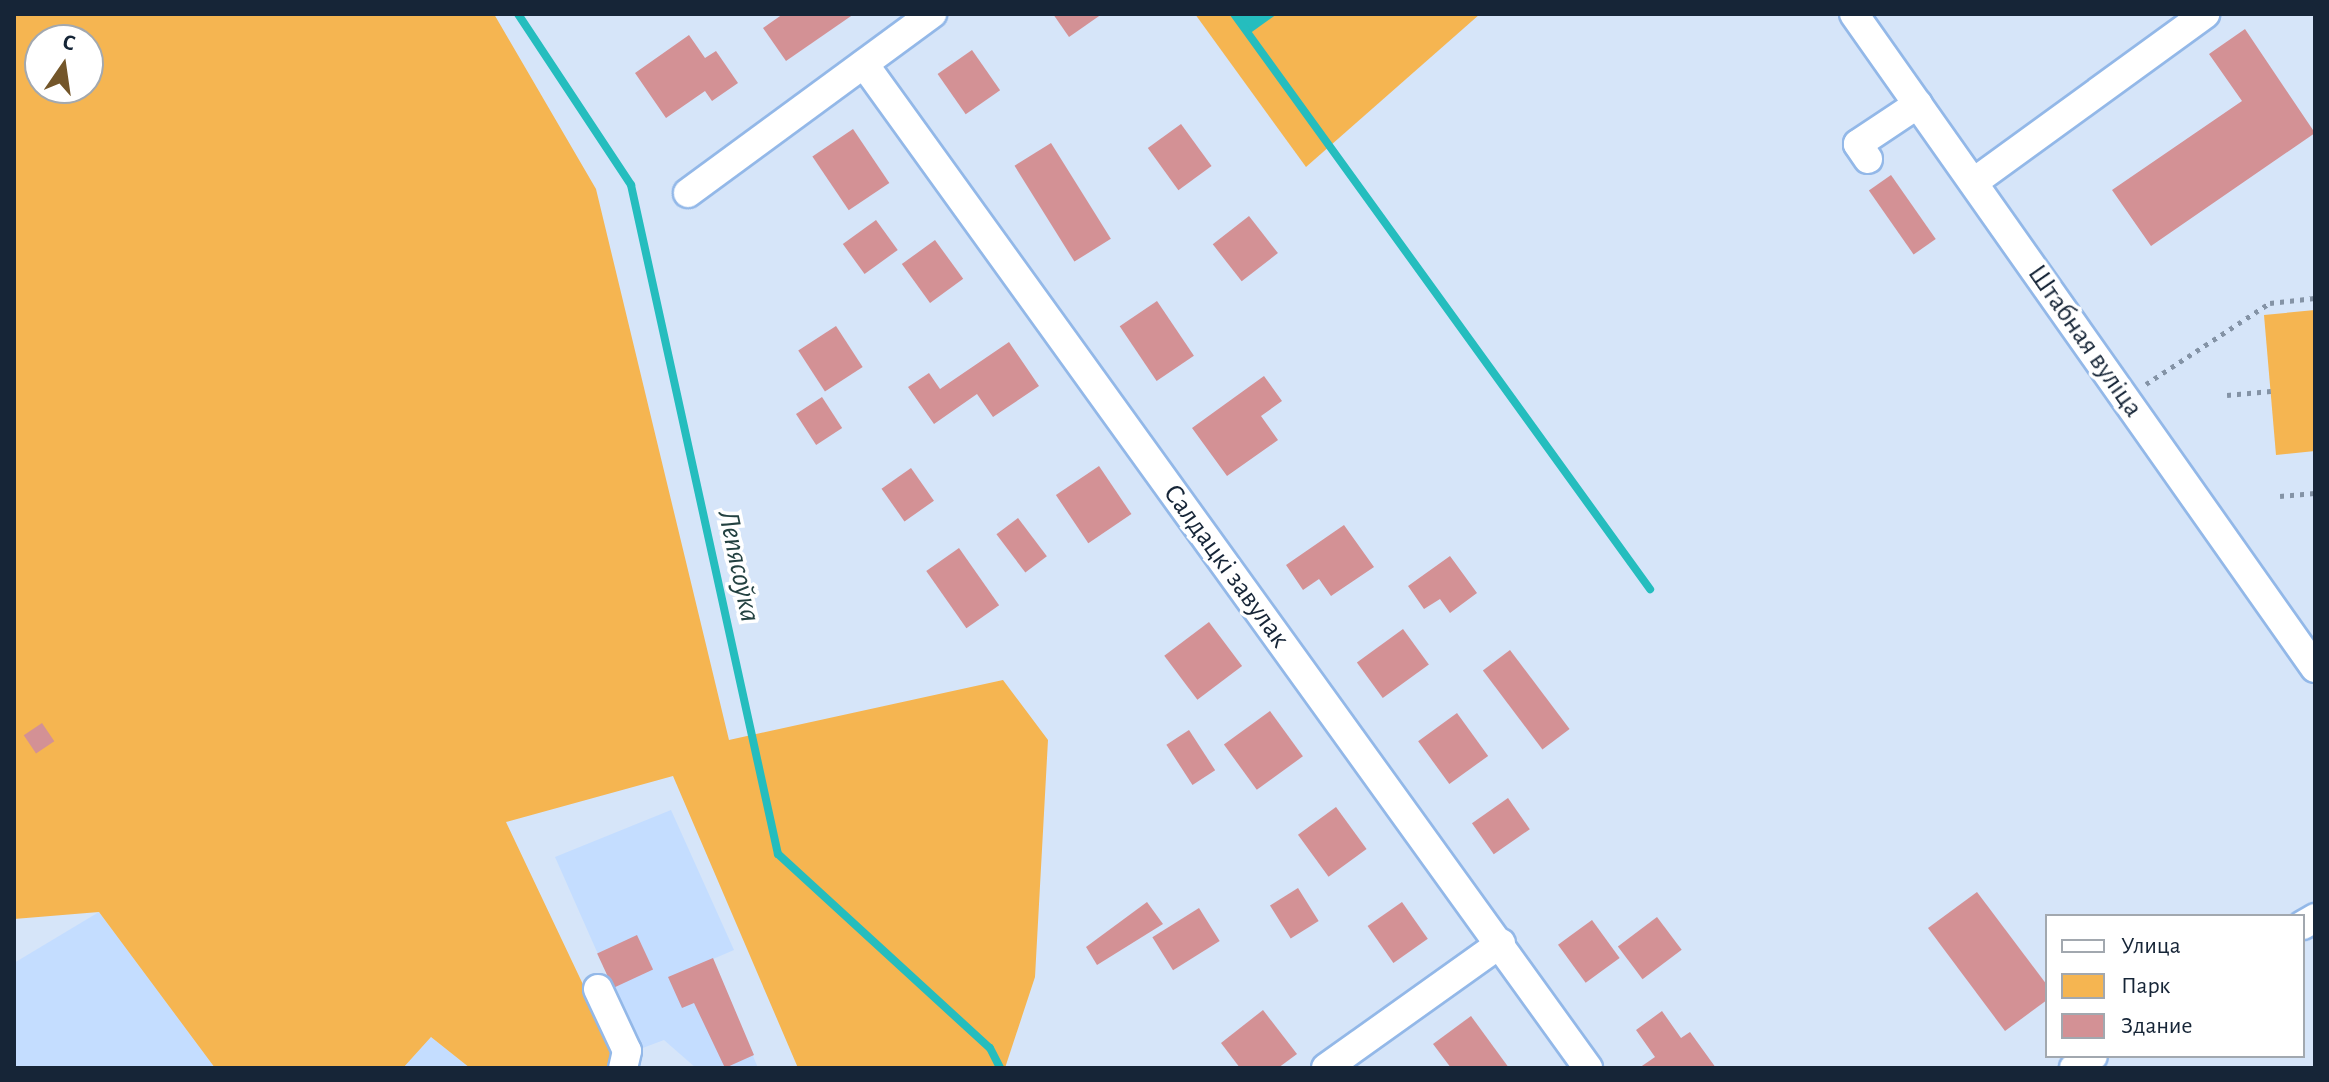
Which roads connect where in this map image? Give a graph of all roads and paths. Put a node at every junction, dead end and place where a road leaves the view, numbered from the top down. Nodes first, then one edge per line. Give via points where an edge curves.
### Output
1 (932, 14) edge
2 (1854, 14) edge
3 (2205, 14) edge
4 (864, 64) junction
5 (1918, 104) junction
6 (1868, 159) dead end
7 (1974, 182) junction
8 (688, 193) dead end
9 (2315, 298) edge
10 (2271, 391) dead end
11 (2227, 395) dead end
12 (2125, 398) junction
13 (2315, 493) edge
14 (2280, 496) dead end
15 (2315, 668) edge
16 (1501, 943) junction
17 (598, 989) dead end
18 (623, 1068) edge
19 (1326, 1068) edge
20 (1588, 1068) edge

1 - 4 street
2 - 5 street, Штабная вуліца
3 - 7 street
4 - 8 street
4 - 16 street, Салдацкі завулак
5 - 6 street via 1858,144
5 - 7 street, Штабная вуліца
7 - 12 street, Штабная вуліца
9 - 12 path via 2250,313
10 - 11 path
12 - 15 street, Штабная вуліца
13 - 14 path
16 - 19 street
16 - 20 street, Салдацкі завулак
17 - 18 street via 627,1051

